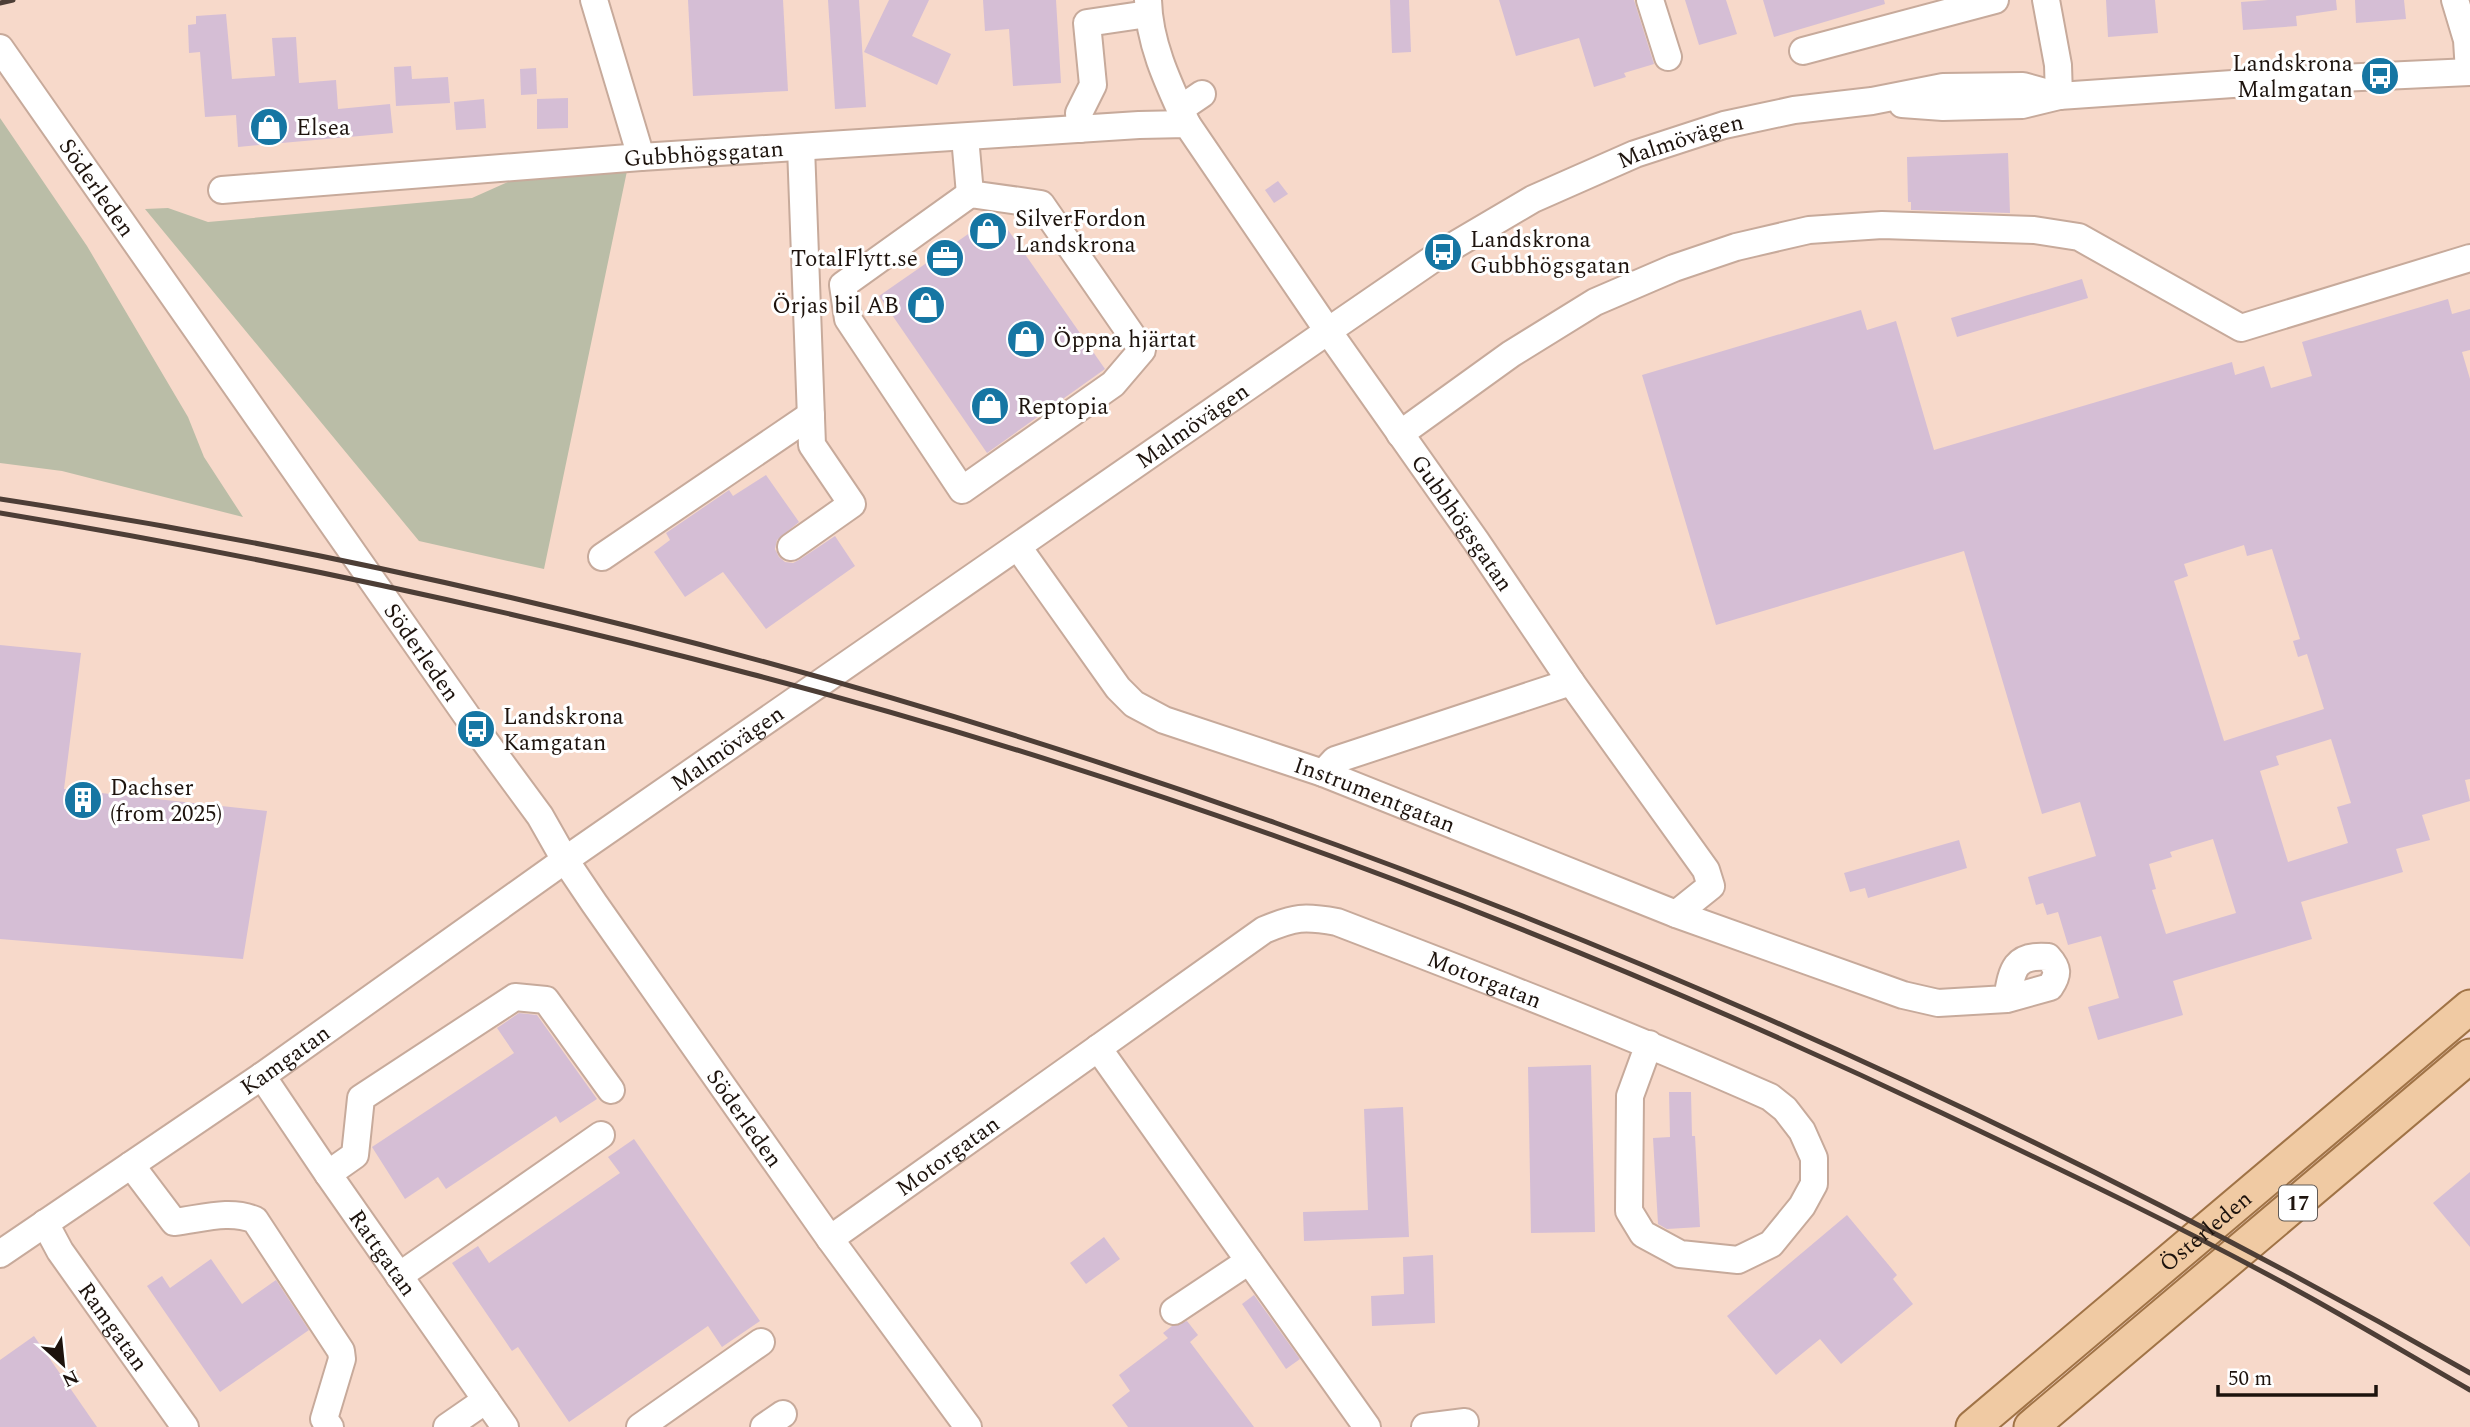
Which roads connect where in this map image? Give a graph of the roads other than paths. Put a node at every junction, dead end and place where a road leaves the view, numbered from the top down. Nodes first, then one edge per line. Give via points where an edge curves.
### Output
1 (594, 0) edge
2 (1650, 0) edge
3 (1996, 0) edge
4 (2046, 0) edge
5 (2455, 0) edge
6 (1148, 7) edge
7 (0, 48) edge
8 (1802, 51) dead end
9 (1668, 57) dead end
10 (2469, 72) edge
11 (2059, 96) junction
12 (1189, 109) junction
13 (1080, 129) junction
14 (952, 131) junction
15 (813, 140) junction
16 (667, 155) junction
17 (222, 190) dead end
18 (970, 194) junction
19 (2470, 258) edge
20 (1328, 331) junction
21 (811, 415) junction
22 (1400, 434) junction
23 (791, 547) dead end
24 (1018, 547) junction
25 (602, 557) dead end
26 (1571, 682) junction
27 (1323, 773) junction
28 (565, 860) junction
29 (1676, 914) junction
30 (2007, 999) dead end
31 (2470, 1007) edge
32 (1649, 1044) junction
33 (1098, 1048) junction
34 (2470, 1056) edge
35 (262, 1076) junction
36 (611, 1090) dead end
37 (601, 1135) dead end
38 (131, 1165) junction
39 (328, 1174) junction
40 (45, 1223) junction
41 (830, 1239) junction
42 (0, 1255) edge
43 (1249, 1261) junction
44 (399, 1276) junction
45 (1174, 1311) dead end
46 (761, 1342) dead end
47 (486, 1400) junction
48 (1465, 1422) dead end
49 (186, 1427) edge
50 (330, 1427) edge
51 (447, 1427) edge
52 (505, 1427) edge
53 (640, 1427) edge
54 (968, 1427) edge
55 (1367, 1427) edge
56 (1425, 1427) edge
57 (1973, 1427) edge
58 (2031, 1427) edge

1 - 16 street
2 - 9 street
3 - 8 street
4 - 11 street
5 - 10 street via 2467,40
6 - 12 street, Gubbhögsgatan via 1167,80
6 - 13 street via 1087,23 1093,85 1079,113
7 - 28 street, Söderleden via 540,816
10 - 11 street, Malmövägen
11 - 20 street, Malmövägen via 2022,105 1943,107 1872,101 1794,110 1724,125 1635,154 1533,199 1443,252
12 - 13 street, Gubbhögsgatan
12 - 20 street, Gubbhögsgatan
13 - 14 street, Gubbhögsgatan
14 - 15 street, Gubbhögsgatan
14 - 18 street
15 - 16 street, Gubbhögsgatan via 761,159
15 - 21 street
16 - 17 street, Gubbhögsgatan
18 - 18 street via 1041,204 1142,350 1114,384 962,489 848,319 843,285
19 - 22 street via 2241,328 2079,237 2034,230 1882,225 1809,230 1736,247 1595,302 1511,354
20 - 22 street, Gubbhögsgatan
20 - 24 street, Malmövägen
21 - 23 street via 812,445 852,504
21 - 25 street
22 - 26 street, Gubbhögsgatan
24 - 27 street, Instrumentgatan via 1134,704 1164,720
24 - 28 street, Malmövägen
26 - 27 street via 1335,760
26 - 29 street, Gubbhögsgatan via 1706,870 1710,886
27 - 29 street, Instrumentgatan
28 - 35 street, Kamgatan
28 - 41 street, Söderleden
29 - 30 street, Instrumentgatan via 1903,995 1938,1003
31 - 57 main road, Österleden / 17
32 - 32 street, Motorgatan via 1770,1097 1802,1131 1814,1158 1814,1184 1771,1244 1738,1260 1680,1254 1643,1234 1629,1211 1630,1096
32 - 33 street, Motorgatan via 1337,922 1313,917 1291,919 1264,930
33 - 41 street, Motorgatan
33 - 43 street
34 - 58 main road, Österleden / 17
35 - 38 street, Kamgatan
35 - 39 street, Rattgatan
36 - 39 street via 546,1000 515,997 361,1098 355,1156
37 - 44 street
38 - 40 street, Kamgatan
38 - 50 street via 174,1222 232,1214 256,1220 341,1351 324,1419
39 - 44 street, Rattgatan
40 - 42 street, Kamgatan
40 - 49 street, Ramgatan via 60,1251
41 - 54 street, Söderleden
43 - 45 street
43 - 55 street
44 - 47 street, Rattgatan
46 - 53 street
47 - 51 street
47 - 52 street, Rattgatan
48 - 56 street

